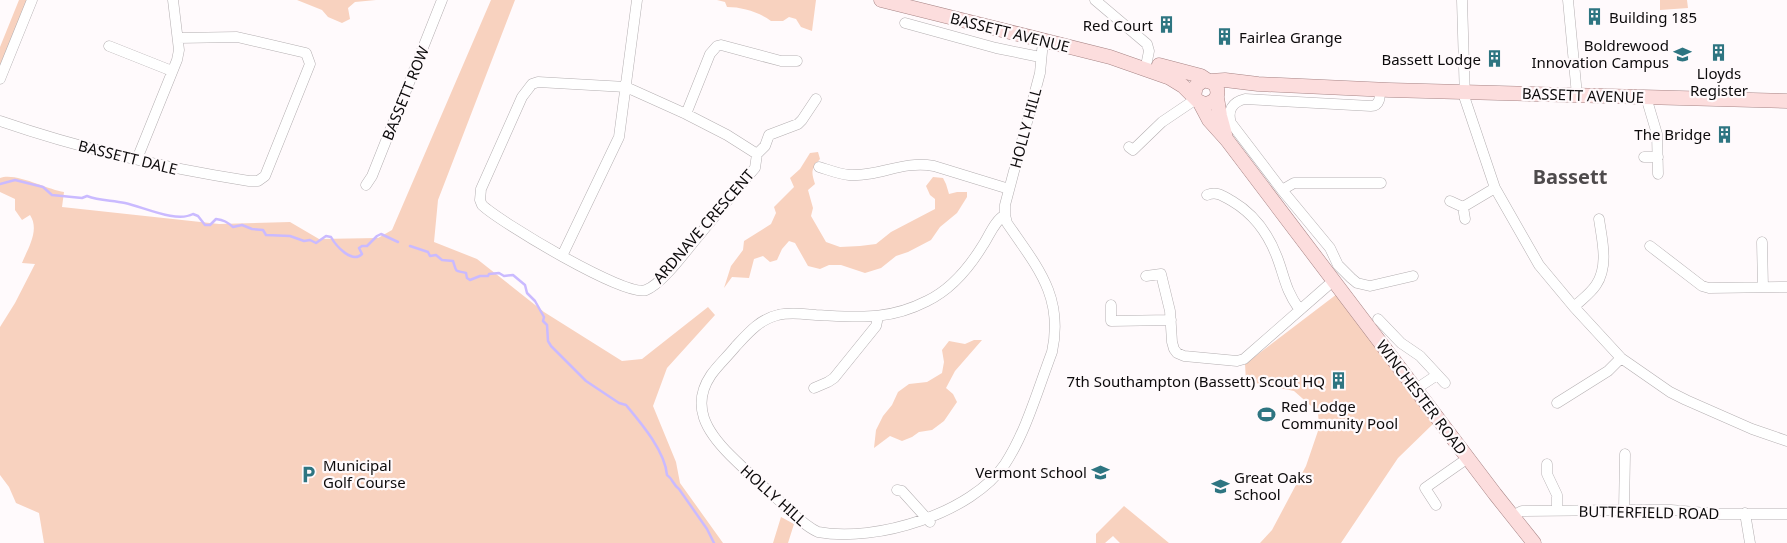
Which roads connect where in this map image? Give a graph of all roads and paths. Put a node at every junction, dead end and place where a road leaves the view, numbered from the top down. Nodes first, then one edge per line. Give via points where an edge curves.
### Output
1 (32, 0) edge
2 (173, 0) edge
3 (442, 0) edge
4 (637, 0) edge
5 (881, 0) edge
6 (1095, 0) edge
7 (1462, 0) edge
8 (1568, 0) edge
9 (905, 23) dead end
10 (178, 38) junction
11 (1043, 41) junction
12 (109, 46) dead end
13 (1040, 57) junction
14 (1110, 57) junction
15 (797, 61) dead end
16 (1147, 61) junction
17 (172, 71) junction
18 (0, 79) edge
19 (1209, 80) junction
20 (1258, 84) junction
21 (626, 87) junction
22 (1380, 90) junction
23 (1464, 92) junction
24 (1577, 95) junction
25 (1217, 97) junction
26 (1646, 97) junction
27 (1663, 98) junction
28 (1197, 99) junction
29 (1787, 101) edge
30 (810, 104) dead end
31 (686, 114) junction
32 (1653, 119) junction
33 (0, 121) edge
34 (1227, 140) junction
35 (1133, 151) dead end
36 (757, 154) junction
37 (1644, 157) dead end
38 (1658, 157) junction
39 (137, 159) junction
40 (819, 167) dead end
41 (1658, 174) dead end
42 (1381, 183) dead end
43 (366, 185) dead end
44 (1495, 188) junction
45 (1009, 189) junction
46 (1282, 190) junction
47 (1207, 195) dead end
48 (1450, 201) dead end
49 (1464, 207) junction
50 (1005, 215) junction
51 (1465, 219) dead end
52 (1599, 219) dead end
53 (1323, 240) junction
54 (1762, 242) dead end
55 (1650, 246) dead end
56 (1310, 250) junction
57 (562, 256) junction
58 (1146, 276) dead end
59 (1413, 276) dead end
60 (1333, 281) junction
61 (1763, 287) junction
62 (1787, 287) edge
63 (1111, 305) dead end
64 (1574, 307) junction
65 (1299, 309) junction
66 (878, 317) junction
67 (1171, 320) junction
68 (1384, 321) dead end
69 (1621, 358) junction
70 (1438, 374) junction
71 (1445, 382) dead end
72 (814, 388) dead end
73 (1416, 390) junction
74 (1557, 403) dead end
75 (1787, 441) edge
76 (1468, 458) junction
77 (1627, 459) dead end
78 (1545, 471) dead end
79 (897, 490) dead end
80 (1436, 505) dead end
81 (1557, 510) junction
82 (1624, 510) junction
83 (1745, 513) junction
84 (1787, 514) edge
85 (1512, 516) junction
86 (930, 522) junction
87 (1534, 543) edge
88 (1750, 543) edge

1 - 18 street
2 - 10 street
3 - 43 street, BASSETT ROW
4 - 21 street
5 - 11 main road, BASSETT AVENUE
6 - 16 street via 1147,44
7 - 23 street
8 - 24 street
9 - 13 street, BASSETT AVENUE
10 - 17 street via 179,50
10 - 39 street, BASSETT DALE via 237,38 294,49 306,54 310,64 268,172 258,181 179,170
11 - 13 street, HOLLY HILL
11 - 14 main road, BASSETT AVENUE
12 - 17 street
13 - 45 street, HOLLY HILL via 1040,73
14 - 16 main road, BASSETT AVENUE
14 - 28 main road, BASSETT AVENUE via 1170,78
15 - 31 street via 717,46 710,54
16 - 19 main road, BASSETT AVENUE
17 - 39 street
19 - 20 main road, BASSETT AVENUE
19 - 25 main road via 1217,89
19 - 28 main road via 1198,83 1194,89
20 - 22 main road, BASSETT AVENUE
20 - 25 main road, BASSETT AVENUE
21 - 31 street, ARDNAVE CRESCENT
21 - 57 street via 619,137
21 - 57 street, ARDNAVE CRESCENT via 532,84 522,96 481,189 480,200 487,210
22 - 23 main road, BASSETT AVENUE
22 - 46 street via 1378,103 1374,106 1245,99 1231,108 1232,123
23 - 24 main road, BASSETT AVENUE
23 - 44 street
24 - 26 main road, BASSETT AVENUE
25 - 28 main road via 1211,103
25 - 34 main road, WINCHESTER ROAD
26 - 27 main road, BASSETT AVENUE
26 - 32 street
27 - 29 main road, BASSETT AVENUE
27 - 32 street
28 - 34 main road, WINCHESTER ROAD via 1209,120
28 - 35 street via 1162,122
30 - 36 street via 798,124 767,133 765,146
31 - 36 street, ARDNAVE CRESCENT
32 - 38 street
33 - 39 street, BASSETT DALE via 55,139
34 - 56 main road, WINCHESTER ROAD
36 - 57 street, ARDNAVE CRESCENT via 754,168 677,262 649,289 638,292 628,289
37 - 38 street
38 - 41 street
40 - 45 street via 859,175 907,164 923,164
42 - 46 street via 1294,183
44 - 49 street
44 - 64 street via 1539,265
45 - 50 street, HOLLY HILL
46 - 53 street
47 - 65 street via 1218,193 1256,219 1271,244 1289,296
48 - 49 street
49 - 51 street
50 - 66 street, HOLLY HILL via 954,283 927,301
50 - 86 street, HOLLY HILL via 1048,287 1054,314 1052,352 1019,438 1004,464 967,501
52 - 64 street via 1602,274
53 - 56 street
53 - 59 street via 1338,265 1357,283 1370,286
54 - 61 street
55 - 61 street via 1702,286
56 - 60 main road, WINCHESTER ROAD
58 - 67 street via 1161,274
60 - 65 street
60 - 73 main road, WINCHESTER ROAD
61 - 62 street
63 - 67 street via 1111,321
64 - 69 street
65 - 67 street via 1244,359 1237,361 1177,354 1172,342
66 - 72 street via 876,326 834,378
66 - 86 street, HOLLY HILL via 789,314 768,318 749,331 712,374 702,395 702,416 724,449 788,510 820,534 857,540 884,539
68 - 70 street via 1401,342
69 - 74 street via 1608,372
69 - 75 street via 1686,400
70 - 71 street
70 - 73 street
73 - 76 main road, WINCHESTER ROAD
76 - 80 street via 1423,485
76 - 85 main road, WINCHESTER ROAD
77 - 82 street
78 - 81 street via 1557,495
79 - 86 street via 902,491
81 - 82 street, BUTTERFIELD ROAD
81 - 85 street, BUTTERFIELD ROAD via 1522,511
82 - 83 street, BUTTERFIELD ROAD
83 - 84 street, BUTTERFIELD ROAD
83 - 88 street
85 - 87 main road, WINCHESTER ROAD

